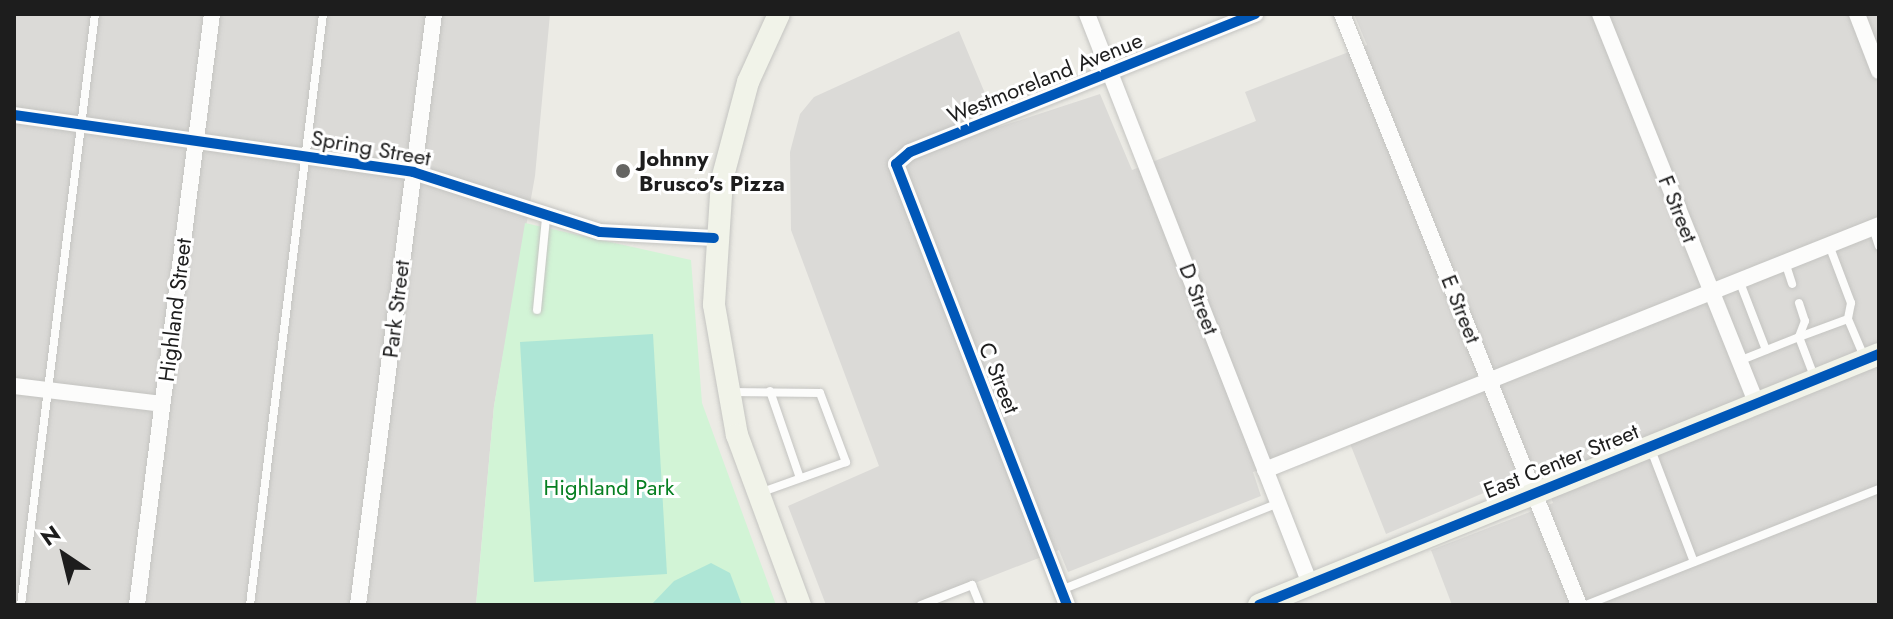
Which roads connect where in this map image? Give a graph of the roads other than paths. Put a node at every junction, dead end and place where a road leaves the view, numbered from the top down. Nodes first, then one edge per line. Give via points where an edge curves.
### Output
1 (95, 14) edge
2 (212, 14) edge
3 (323, 14) edge
4 (434, 14) edge
5 (779, 14) edge
6 (1087, 14) edge
7 (1255, 14) edge
8 (1342, 14) edge
9 (1600, 14) edge
10 (1857, 14) edge
11 (1879, 71) edge
12 (1111, 74) junction
13 (14, 115) edge
14 (80, 124) junction
15 (197, 139) junction
16 (303, 155) junction
17 (896, 164) joint
18 (413, 172) junction
19 (546, 219) junction
20 (1876, 226) edge
21 (714, 238) junction
22 (1829, 245) junction
23 (1879, 246) edge
24 (1785, 262) junction
25 (1739, 280) junction
26 (1792, 284) dead end
27 (1711, 291) junction
28 (1799, 303) dead end
29 (537, 310) dead end
30 (1848, 319) junction
31 (1799, 337) junction
32 (1766, 350) junction
33 (1872, 357) edge
34 (1739, 361) junction
35 (1815, 380) junction
36 (1490, 381) junction
37 (14, 386) edge
38 (46, 390) junction
39 (770, 391) junction
40 (725, 392) junction
41 (162, 404) junction
42 (1757, 404) junction
43 (1650, 447) junction
44 (1265, 470) junction
45 (800, 478) junction
46 (1879, 489) edge
47 (1535, 493) junction
48 (758, 494) junction
49 (1278, 503) junction
50 (1694, 562) junction
51 (1310, 584) junction
52 (1064, 598) edge
53 (21, 605) edge
54 (137, 605) edge
55 (250, 605) edge
56 (358, 605) edge
57 (800, 605) edge
58 (921, 605) edge
59 (980, 605) edge
60 (1259, 605) edge
61 (1579, 605) edge
62 (1586, 605) edge

1 - 14 lane
2 - 15 street, Highland Street
3 - 16 lane
4 - 18 street, Park Street
5 - 21 street via 736,117
6 - 12 street, D Street
7 - 12 street, Westmoreland Avenue
8 - 36 street, E Street
9 - 27 street, F Street
10 - 11 street
12 - 17 street, Westmoreland Avenue via 910,152
12 - 44 street, D Street
13 - 14 street, Spring Street
14 - 15 street, Spring Street
14 - 38 lane
15 - 16 street, Spring Street
15 - 41 street, Highland Street
16 - 18 street, Spring Street
16 - 55 lane
17 - 52 street, C Street
18 - 19 street, Spring Street
18 - 56 street, Park Street
19 - 21 street, Spring Street via 600,232
19 - 29 lane
20 - 22 street
20 - 23 lane
21 - 40 street
22 - 24 street
22 - 30 lane via 1851,303
24 - 25 street
24 - 26 lane
25 - 27 street
25 - 32 lane
27 - 34 street, F Street
27 - 36 street
28 - 31 lane via 1805,321
30 - 31 lane
30 - 33 lane
31 - 32 lane
31 - 35 lane
32 - 34 lane
33 - 35 street, East Center Street
34 - 42 street, F Street
35 - 42 street, East Center Street
36 - 44 street
36 - 47 street, E Street
37 - 38 street
38 - 41 street
38 - 53 lane
39 - 40 lane
39 - 45 lane
39 - 45 lane via 820,393 846,462
40 - 48 street
41 - 54 street, Highland Street
42 - 43 street, East Center Street
43 - 47 street, East Center Street
43 - 50 lane
44 - 49 street, D Street
45 - 48 lane
46 - 50 lane
47 - 51 street, East Center Street
47 - 61 street, E Street
48 - 57 street
49 - 51 street, D Street
49 - 52 lane
50 - 62 lane
51 - 60 street, East Center Street
58 - 59 lane via 972,585

